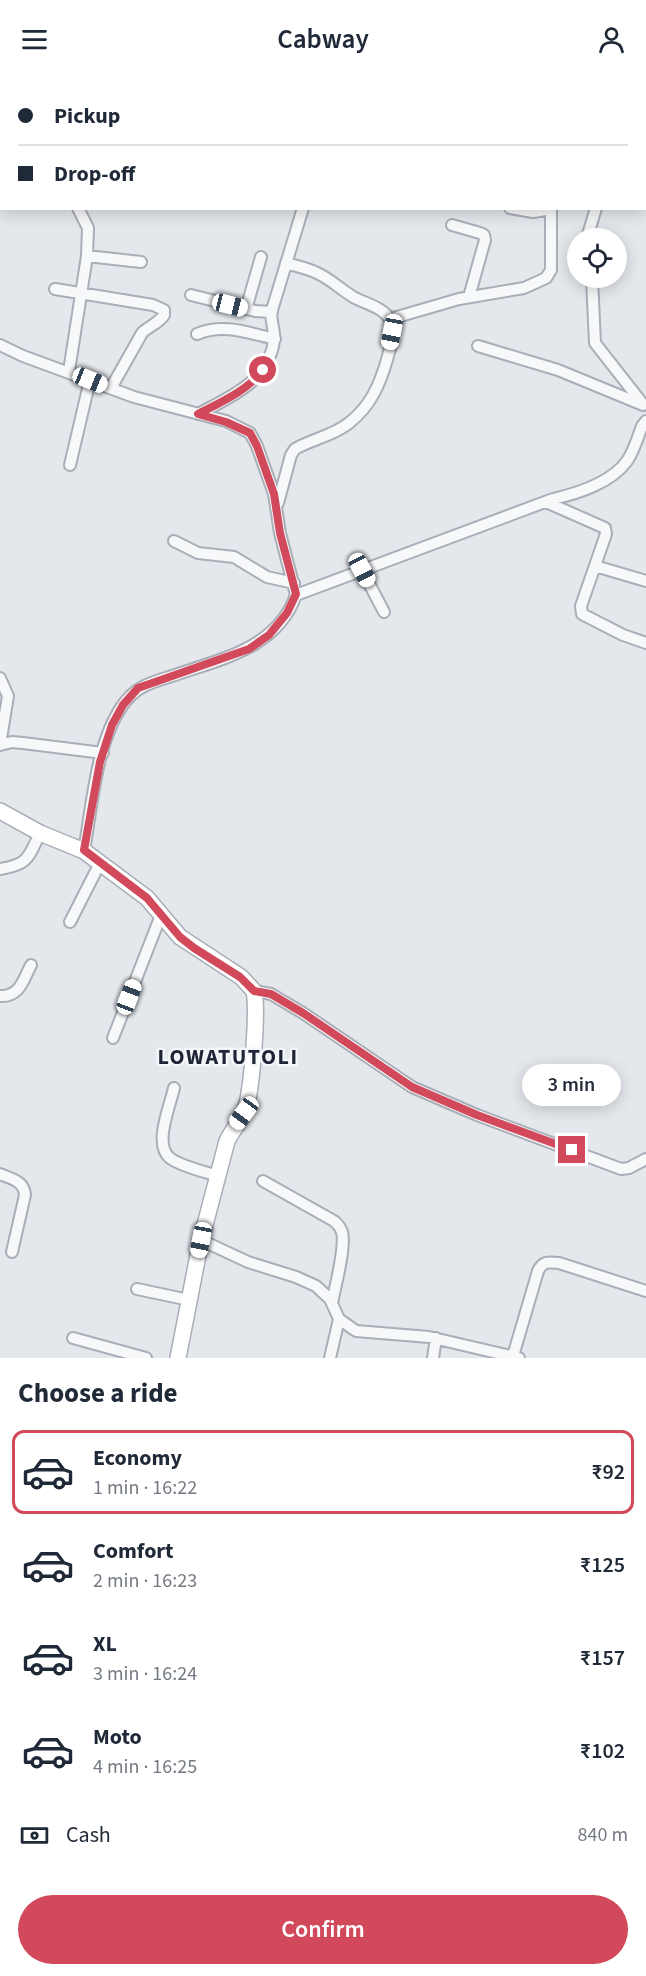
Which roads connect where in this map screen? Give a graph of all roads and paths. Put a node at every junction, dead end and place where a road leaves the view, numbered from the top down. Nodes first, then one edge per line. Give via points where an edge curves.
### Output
1 (79, 210) edge
2 (302, 210) edge
3 (522, 210) edge
4 (545, 210) edge
5 (551, 210) edge
6 (595, 210) edge
7 (452, 225) dead end
8 (590, 228) edge
9 (87, 256) junction
10 (261, 257) dead end
11 (141, 262) dead end
12 (286, 263) junction
13 (592, 288) edge
14 (55, 289) dead end
15 (81, 294) junction
16 (191, 295) dead end
17 (469, 297) junction
18 (246, 309) junction
19 (272, 312) junction
20 (390, 319) junction
21 (197, 334) dead end
22 (274, 339) junction
23 (0, 345) edge
24 (478, 346) dead end
25 (69, 371) junction
26 (90, 380) junction
27 (111, 388) junction
28 (645, 406) edge
29 (198, 414) junction
30 (646, 421) edge
31 (70, 465) dead end
32 (546, 502) junction
33 (276, 509) junction
34 (174, 541) dead end
35 (595, 566) junction
36 (362, 570) junction
37 (646, 581) edge
38 (295, 589) junction
39 (384, 612) dead end
40 (646, 643) edge
41 (0, 678) edge
42 (0, 745) edge
43 (103, 753) junction
44 (0, 811) edge
45 (40, 832) junction
46 (84, 850) junction
47 (100, 863) junction
48 (0, 869) edge
49 (161, 915) junction
50 (70, 922) dead end
51 (31, 965) dead end
52 (254, 991) junction
53 (0, 997) edge
54 (113, 1038) dead end
55 (174, 1088) dead end
56 (646, 1159) edge
57 (0, 1174) edge
58 (218, 1176) junction
59 (263, 1181) dead end
60 (201, 1240) junction
61 (12, 1252) dead end
62 (137, 1289) dead end
63 (646, 1291) edge
64 (189, 1300) junction
65 (332, 1304) junction
66 (339, 1319) junction
67 (73, 1338) dead end
68 (436, 1338) junction
69 (516, 1357) edge
70 (146, 1358) edge
71 (178, 1358) edge
72 (330, 1358) edge
73 (433, 1358) edge

1 - 9 street via 88,228
2 - 12 street
3 - 4 street
5 - 17 street via 551,270 546,278 525,288
6 - 8 street
7 - 17 street via 484,235
9 - 11 street
9 - 15 street
10 - 18 street
12 - 19 street
12 - 20 street via 327,277 355,298 379,308
13 - 28 street via 595,343
14 - 15 street
15 - 25 street
15 - 27 street via 164,310 161,320 142,333
16 - 18 street
17 - 20 street
18 - 19 street
19 - 22 street
20 - 33 street via 389,351 374,394 347,425 292,451
21 - 22 street via 229,328
22 - 29 street via 268,362 255,380
23 - 25 street
24 - 28 street via 558,370
25 - 26 street
26 - 27 street
26 - 31 street
27 - 29 street
29 - 33 street via 250,433
30 - 32 street via 628,460 613,474 585,489
32 - 35 street via 605,528
32 - 36 street
33 - 38 street
34 - 38 street via 198,553 234,557
35 - 37 street
35 - 40 street via 581,606 582,614
36 - 38 street
36 - 39 street
38 - 43 street via 287,613 269,635 249,649 138,688 112,725
41 - 42 street via 8,696
42 - 43 street via 12,742
43 - 46 street
44 - 45 street
45 - 46 street
45 - 48 street via 28,858 21,864
46 - 47 street
47 - 49 street via 147,898
47 - 50 street
49 - 52 street via 180,937 240,977
49 - 54 street
51 - 53 street via 18,991
52 - 56 street via 271,994 303,1013 412,1087 477,1115 621,1169
52 - 58 street via 256,1016 248,1099 227,1141
55 - 58 street via 161,1142 164,1152 171,1160
57 - 61 street via 24,1187
58 - 60 street
59 - 65 street via 340,1227 343,1245
60 - 64 street
60 - 65 street via 316,1286
62 - 64 street
63 - 69 street via 559,1263 542,1264
64 - 71 street
65 - 66 street
66 - 68 street via 356,1331
66 - 72 street
67 - 70 street
68 - 69 street
68 - 73 street

